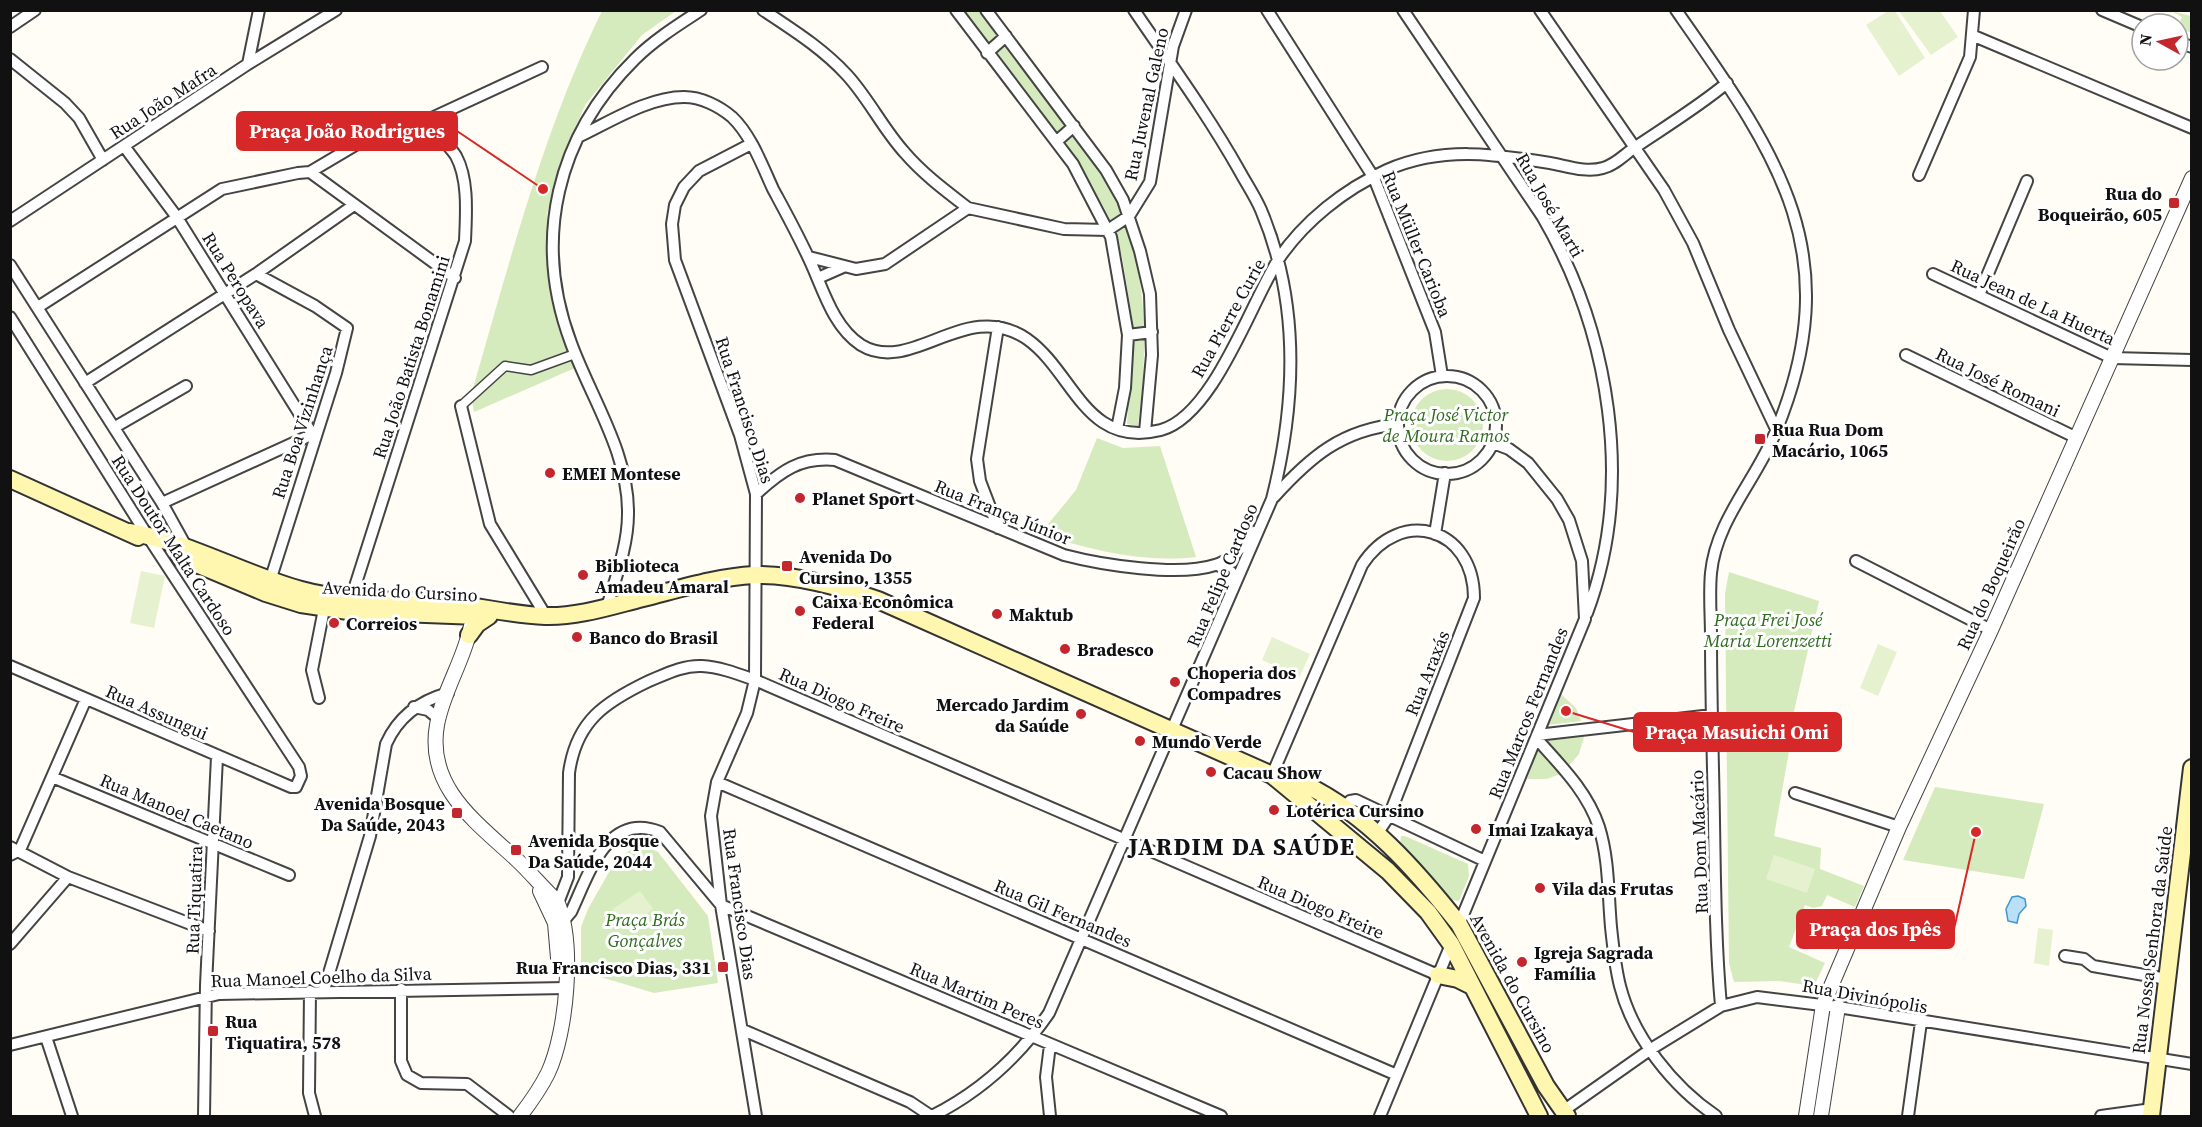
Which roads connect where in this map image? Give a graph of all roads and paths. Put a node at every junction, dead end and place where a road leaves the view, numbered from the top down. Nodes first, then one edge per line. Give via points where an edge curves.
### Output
1 (35, 10) edge
2 (259, 10) edge
3 (336, 10) edge
4 (701, 10) edge
5 (763, 10) edge
6 (956, 10) edge
7 (986, 10) edge
8 (1134, 10) edge
9 (1186, 10) edge
10 (1267, 10) edge
11 (1403, 10) edge
12 (1540, 10) edge
13 (1676, 10) edge
14 (1974, 10) edge
15 (2102, 10) edge
16 (2130, 22) edge
17 (10, 27) edge
18 (1006, 36) junction
19 (1974, 36) junction
20 (987, 52) junction
21 (10, 59) edge
22 (1170, 63) junction
23 (248, 64) junction
24 (542, 67) dead end
25 (1727, 83) junction
26 (593, 109) junction
27 (619, 119) junction
28 (423, 122) junction
29 (1074, 126) junction
30 (2192, 128) edge
31 (578, 137) junction
32 (1057, 141) junction
33 (751, 144) junction
34 (124, 146) junction
35 (1635, 148) junction
36 (1503, 156) junction
37 (103, 160) junction
38 (310, 172) junction
39 (1920, 175) dead end
40 (1374, 178) junction
41 (2192, 178) edge
42 (2027, 181) dead end
43 (354, 205) junction
44 (968, 208) junction
45 (176, 216) junction
46 (1129, 216) junction
47 (10, 221) edge
48 (1108, 230) junction
49 (808, 257) junction
50 (1279, 259) junction
51 (10, 265) edge
52 (843, 267) junction
53 (256, 274) junction
54 (1933, 274) dead end
55 (455, 278) junction
56 (818, 279) junction
57 (226, 293) junction
58 (1979, 295) junction
59 (38, 308) junction
60 (10, 317) edge
61 (998, 327) junction
62 (1152, 332) junction
63 (1128, 335) junction
64 (575, 354) junction
65 (1906, 356) dead end
66 (2112, 358) junction
67 (2192, 360) edge
68 (1442, 376) junction
69 (85, 383) junction
70 (186, 386) dead end
71 (461, 406) joint
72 (1398, 424) junction
73 (115, 427) junction
74 (1118, 429) junction
75 (1777, 430) junction
76 (1145, 432) junction
77 (314, 435) junction
78 (2077, 438) junction
79 (1492, 443) junction
80 (1281, 465) junction
81 (1299, 469) junction
82 (1445, 473) junction
83 (10, 479) edge
84 (756, 494) junction
85 (986, 498) junction
86 (1272, 499) junction
87 (162, 503) junction
88 (966, 515) junction
89 (1263, 520) junction
90 (998, 528) junction
91 (1435, 534) junction
92 (151, 541) junction
93 (190, 555) junction
94 (1856, 561) dead end
95 (1218, 565) junction
96 (755, 575) junction
97 (268, 587) junction
98 (1233, 592) junction
99 (326, 601) junction
100 (349, 605) junction
101 (607, 607) junction
102 (459, 610) junction
103 (498, 614) junction
104 (546, 616) junction
105 (1585, 619) junction
106 (1991, 630) junction
107 (467, 642) junction
108 (10, 666) edge
109 (755, 680) junction
110 (448, 693) junction
111 (86, 699) junction
112 (319, 699) dead end
113 (414, 707) junction
114 (1712, 715) junction
115 (439, 719) junction
116 (1172, 729) junction
117 (1536, 736) junction
118 (217, 757) junction
119 (2192, 768) edge
120 (1272, 775) junction
121 (52, 777) junction
122 (717, 782) junction
123 (291, 787) joint
124 (1795, 793) dead end
125 (1345, 806) junction
126 (2189, 815) edge
127 (1389, 816) junction
128 (1327, 818) junction
129 (1899, 827) junction
130 (1377, 834) junction
131 (1125, 841) junction
132 (212, 844) junction
133 (14, 851) edge
134 (1485, 861) junction
135 (568, 868) junction
136 (289, 875) dead end
137 (68, 877) junction
138 (532, 878) junction
139 (586, 881) junction
140 (557, 902) junction
141 (721, 905) junction
142 (558, 920) junction
143 (1459, 924) junction
144 (209, 931) junction
145 (1082, 940) junction
146 (10, 944) edge
147 (1451, 944) junction
148 (2064, 956) dead end
149 (1438, 975) junction
150 (2167, 979) junction
151 (1472, 986) junction
152 (401, 989) junction
153 (324, 990) junction
154 (564, 990) junction
155 (310, 991) junction
156 (207, 996) junction
157 (1823, 1005) junction
158 (1721, 1006) junction
159 (1838, 1007) junction
160 (1921, 1022) junction
161 (743, 1030) junction
162 (1033, 1036) junction
163 (46, 1037) junction
164 (10, 1045) edge
165 (1050, 1045) junction
166 (1651, 1050) junction
167 (2157, 1059) junction
168 (2192, 1064) edge
169 (1397, 1076) junction
170 (2151, 1113) edge
171 (1565, 1114) edge
172 (72, 1116) edge
173 (204, 1116) edge
174 (315, 1116) edge
175 (508, 1116) edge
176 (520, 1116) edge
177 (756, 1116) edge
178 (931, 1116) edge
179 (1050, 1116) edge
180 (1221, 1116) edge
181 (1380, 1116) edge
182 (1539, 1116) edge
183 (1716, 1116) edge
184 (1806, 1116) edge
185 (1821, 1116) edge
186 (1908, 1116) edge
187 (2101, 1116) edge

1 - 17 street
2 - 23 street
3 - 23 street, Rua João Mafra
4 - 26 street via 637,57
5 - 44 street via 808,38 829,57 848,76 905,153
6 - 20 street
7 - 18 street
8 - 22 street, Rua Felipe Cardoso
9 - 22 street, Rua Juvenal Galeno
10 - 40 street, Rua Müller Carioba
11 - 36 street, Rua José Marti
12 - 35 street
13 - 25 street, Rua Dom Macário
14 - 19 street
15 - 16 street
18 - 20 street
18 - 29 street
19 - 30 street
19 - 39 street via 1966,71
20 - 32 street
21 - 37 street via 79,118
22 - 46 street, Rua Juvenal Galeno via 1150,182
22 - 50 street, Rua Felipe Cardoso via 1221,138 1255,198
23 - 34 street, Rua João Mafra
24 - 28 street
25 - 35 street, Rua Pierre Curie
25 - 75 street, Rua Dom Macário via 1771,154 1793,209 1803,259 1805,336
26 - 27 street
26 - 31 street
27 - 31 street
27 - 33 street via 668,99 697,99 729,115
28 - 38 street via 364,140
28 - 55 street, Rua João Batista Bonamini via 455,155 464,184 465,241
29 - 32 street
29 - 46 street via 1106,170
31 - 64 street via 554,209 553,256 557,293
32 - 48 street
33 - 49 street
33 - 84 street, Rua Francisco Dias via 699,171 684,187 675,205 672,224 675,260 740,435
34 - 37 street, Rua João Mafra
34 - 45 street, Rua Peropava
35 - 36 street, Rua Pierre Curie via 1608,166 1596,169
35 - 75 street via 1693,243
36 - 40 street, Rua Pierre Curie via 1478,152 1442,156 1406,164
36 - 105 street, Rua José Marti via 1557,242 1599,357 1607,406 1611,480 1602,556
37 - 47 street, Rua João Mafra
38 - 43 street
38 - 45 street via 228,185
40 - 50 street, Rua Pierre Curie via 1331,204
40 - 68 street, Rua Müller Carioba via 1435,332
41 - 66 street, Rua do Boqueirão
42 - 58 street
43 - 53 street
43 - 55 street
44 - 48 street via 1064,229
44 - 52 street via 885,264 873,268
45 - 57 street, Rua Peropava
45 - 59 street
46 - 48 street, Rua Juvenal Galeno
46 - 62 street via 1150,294
48 - 63 street
49 - 52 street
49 - 56 street, Rua Pierre Curie
50 - 76 street, Rua Pierre Curie via 1197,407 1172,426
50 - 80 street, Rua Felipe Cardoso via 1291,349
51 - 59 street, Rua Doutor Malta Cardoso
52 - 56 street
53 - 57 street
53 - 77 street, Rua Boa Vizinhança via 347,328
54 - 58 street, Rua Jean de La Huerta
55 - 100 street, Rua João Batista Bonamini
56 - 61 street, Rua Pierre Curie via 841,326 868,348 910,349 966,328
57 - 69 street
57 - 77 street, Rua Peropava
58 - 66 street, Rua Jean de La Huerta
59 - 69 street, Rua Doutor Malta Cardoso
60 - 92 street, Rua Doutor Malta Cardoso
61 - 74 street, Rua Pierre Curie via 1037,346 1086,408
61 - 85 street via 977,453
62 - 63 street
62 - 76 street
63 - 74 street
64 - 71 street via 531,370 505,366
64 - 101 street via 614,444 625,486 628,514 624,542
65 - 78 street, Rua José Romani
66 - 67 street, Rua Jean de La Huerta
66 - 78 street, Rua do Boqueirão
68 - 72 street via 1422,383 1410,393
68 - 79 street via 1468,380 1488,397 1496,422
69 - 73 street, Rua Doutor Malta Cardoso
70 - 73 street
71 - 104 street via 490,524
72 - 81 street, Rua Felipe Cardoso via 1354,433
72 - 82 street via 1402,445 1412,459 1426,469
73 - 87 street, Rua Doutor Malta Cardoso
74 - 76 street, Rua Pierre Curie
75 - 114 street, Rua Dom Macário via 1760,466 1732,508 1711,572
77 - 87 street
77 - 97 street, Rua Boa Vizinhança
78 - 106 street, Rua do Boqueirão
79 - 82 street via 1474,466
79 - 105 street, Rua Marcos Fernandes via 1509,448 1528,463 1569,520 1582,561
80 - 81 street
80 - 86 street, Rua Felipe Cardoso
81 - 86 street, Rua Felipe Cardoso
82 - 91 street
83 - 92 main road, Avenida do Cursino
84 - 88 street, Rua França Júnior via 795,464 835,460
84 - 96 street, Rua Francisco Dias
85 - 88 street via 980,508
85 - 90 street
86 - 89 street, Rua Felipe Cardoso
87 - 93 street, Rua Doutor Malta Cardoso
88 - 90 street, Rua França Júnior
89 - 95 street
89 - 98 street, Rua Felipe Cardoso
90 - 95 street, Rua França Júnior via 1082,560 1183,570
91 - 120 street via 1422,530 1399,533 1370,553
91 - 127 street, Rua Araxás via 1462,553 1473,575 1474,598
92 - 93 main road, Avenida do Cursino
92 - 123 street, Rua Doutor Malta Cardoso via 299,767 299,782
93 - 97 main road, Avenida do Cursino
94 - 106 street
95 - 98 street via 1231,572
96 - 101 main road, Avenida do Cursino
96 - 109 street, Rua Francisco Dias
96 - 116 main road, Avenida do Cursino via 801,579 878,600
97 - 99 main road, Avenida do Cursino via 301,604
98 - 116 street, Rua Felipe Cardoso
99 - 100 main road, Avenida do Cursino
99 - 112 street via 312,670
100 - 102 main road, Avenida do Cursino
101 - 104 main road, Avenida do Cursino
102 - 103 main road, Avenida do Cursino
102 - 107 street via 460,630
103 - 104 main road, Avenida do Cursino
103 - 107 main road via 481,620
105 - 117 street, Rua Marcos Fernandes
106 - 129 street, Rua do Boqueirão
107 - 110 street
108 - 111 street, Rua Assungui
109 - 122 street, Rua Francisco Dias via 747,713
109 - 131 street, Rua Diogo Freire
109 - 135 street, Rua Diogo Freire via 704,666 681,668 615,698 602,708 582,732 571,758
110 - 113 street
110 - 115 street
111 - 118 street, Rua Assungui
111 - 121 street
113 - 115 street via 428,710
113 - 153 street via 386,744 370,836
114 - 117 street
114 - 158 street, Rua Dom Macário
115 - 138 street via 435,745 439,770 449,793
116 - 120 main road, Avenida do Cursino
116 - 131 street, Rua Felipe Cardoso
117 - 134 street, Rua Marcos Fernandes
117 - 166 street via 1585,796 1598,824 1606,852 1620,986
118 - 123 street, Rua Assungui
118 - 132 street, Rua Tiquatira
119 - 126 main road, Rua Nossa Senhora da Saúde
120 - 125 main road, Avenida do Cursino via 1294,779
120 - 128 main road, Avenida do Cursino
121 - 132 street, Rua Manoel Caetano
121 - 133 street
122 - 141 street, Rua Francisco Dias via 711,816
122 - 145 street, Rua Gil Fernandes
124 - 129 street
125 - 127 street via 1356,800
125 - 130 main road, Avenida do Cursino
126 - 150 main road, Rua Nossa Senhora da Saúde
127 - 130 street, Rua Araxás
127 - 134 street
128 - 130 main road via 1347,824 1367,837
128 - 147 main road, Avenida do Cursino via 1416,898
129 - 157 street, Rua do Boqueirão
130 - 143 main road, Avenida do Cursino
131 - 145 street, Rua Felipe Cardoso
131 - 149 street, Rua Diogo Freire
132 - 136 street, Rua Manoel Caetano
132 - 144 street, Rua Tiquatira
133 - 137 street
134 - 143 street, Rua Marcos Fernandes
135 - 139 street via 573,877
135 - 140 street, Rua Diogo Freire
137 - 144 street
137 - 146 street
138 - 140 street
138 - 142 street
139 - 141 street via 610,839 625,830 645,826 664,836
139 - 142 street
140 - 142 street
141 - 161 street, Rua Francisco Dias
141 - 162 street, Rua Martim Peres
142 - 154 street
143 - 147 street, Rua Marcos Fernandes
143 - 171 main road, Avenida do Cursino
144 - 156 street, Rua Tiquatira
145 - 162 street, Rua Felipe Cardoso via 1049,1013
145 - 169 street, Rua Gil Fernandes
147 - 149 street, Rua Marcos Fernandes
147 - 151 main road, Avenida do Cursino
148 - 150 street via 2084,959 2093,966
149 - 151 main road
149 - 169 street, Rua Marcos Fernandes
150 - 167 main road, Rua Nossa Senhora da Saúde
151 - 182 main road, Avenida do Cursino
152 - 153 street, Rua Manoel Coelho da Silva
152 - 154 street, Rua Manoel Coelho da Silva
152 - 175 street via 401,1061 407,1076 421,1083 466,1084
153 - 155 street, Rua Manoel Coelho da Silva
154 - 176 street via 555,1054
155 - 156 street, Rua Manoel Coelho da Silva
155 - 174 street via 309,1094
156 - 163 street, Rua Manoel Coelho da Silva
156 - 173 street, Rua Tiquatira
157 - 158 street, Rua Divinópolis via 1764,997
157 - 159 street, Rua Divinópolis
157 - 184 street, Rua do Boqueirão
158 - 166 street, Rua Divinópolis
159 - 160 street, Rua Divinópolis
159 - 185 street
160 - 167 street, Rua Divinópolis
160 - 186 street
161 - 177 street, Rua Francisco Dias
161 - 178 street via 892,1093
162 - 165 street, Rua Martim Peres
162 - 178 street, Rua Felipe Cardoso via 992,1078
163 - 164 street, Rua Manoel Coelho da Silva
163 - 172 street
165 - 179 street via 1046,1077
165 - 180 street, Rua Martim Peres
166 - 171 street, Rua Divinópolis
166 - 183 street via 1674,1081
167 - 168 street, Rua Divinópolis
167 - 170 main road, Rua Nossa Senhora da Saúde
169 - 181 street, Rua Marcos Fernandes
170 - 187 street

